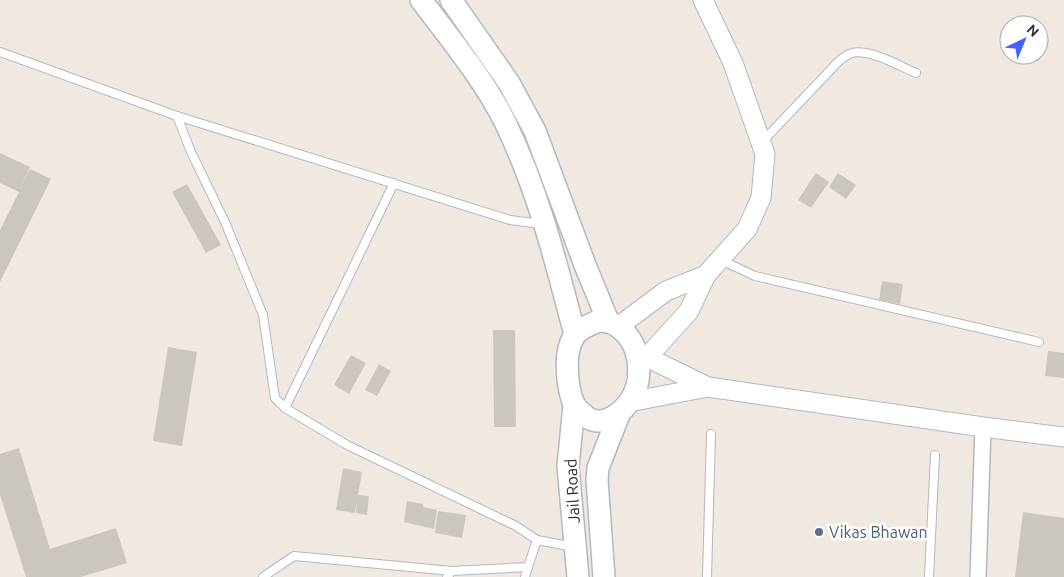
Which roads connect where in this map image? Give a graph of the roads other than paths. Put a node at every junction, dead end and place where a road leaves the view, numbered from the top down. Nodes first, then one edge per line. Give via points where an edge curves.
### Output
1 (421, 0) edge
2 (452, 0) edge
3 (703, 0) edge
4 (0, 52) edge
5 (916, 73) dead end
6 (177, 116) junction
7 (761, 142) junction
8 (394, 183) junction
9 (546, 224) junction
10 (722, 260) junction
11 (706, 275) junction
12 (614, 324) junction
13 (575, 335) junction
14 (1039, 342) dead end
15 (641, 358) junction
16 (708, 387) junction
17 (574, 405) junction
18 (624, 407) junction
19 (285, 408) junction
20 (983, 427) junction
21 (710, 434) dead end
22 (1064, 437) edge
23 (935, 455) dead end
24 (538, 540) junction
25 (576, 547) junction
26 (528, 567) junction
27 (450, 574) edge
28 (263, 577) edge
29 (525, 577) edge
30 (578, 577) edge
31 (604, 577) edge
32 (706, 577) edge
33 (929, 577) edge
34 (978, 577) edge

1 - 9 main road via 469,65 505,122
2 - 12 main road via 510,83 535,131 585,265
3 - 7 street via 733,63
4 - 6 lane
5 - 7 lane via 870,53 858,51 848,54
6 - 8 lane
6 - 19 lane via 263,315 275,398
7 - 10 street via 765,154 761,198 747,229
8 - 9 lane via 510,220
8 - 19 lane
9 - 13 main road
10 - 11 street
10 - 14 lane via 756,276
11 - 12 street via 666,291
11 - 15 street via 689,311
12 - 13 main road via 598,321
12 - 15 main road via 630,338
13 - 17 main road via 567,363
15 - 16 street
15 - 18 main road via 634,393
16 - 18 street
16 - 20 street
17 - 18 main road via 594,422 605,421
17 - 25 main road, Jail Road via 568,466
18 - 31 main road, Jail Road via 598,468
19 - 24 lane via 347,445 516,526
20 - 22 street
20 - 34 street
21 - 32 lane
23 - 33 lane
24 - 25 lane
24 - 26 lane
25 - 30 main road, Jail Road
26 - 27 lane
26 - 29 lane
27 - 28 lane via 294,556

